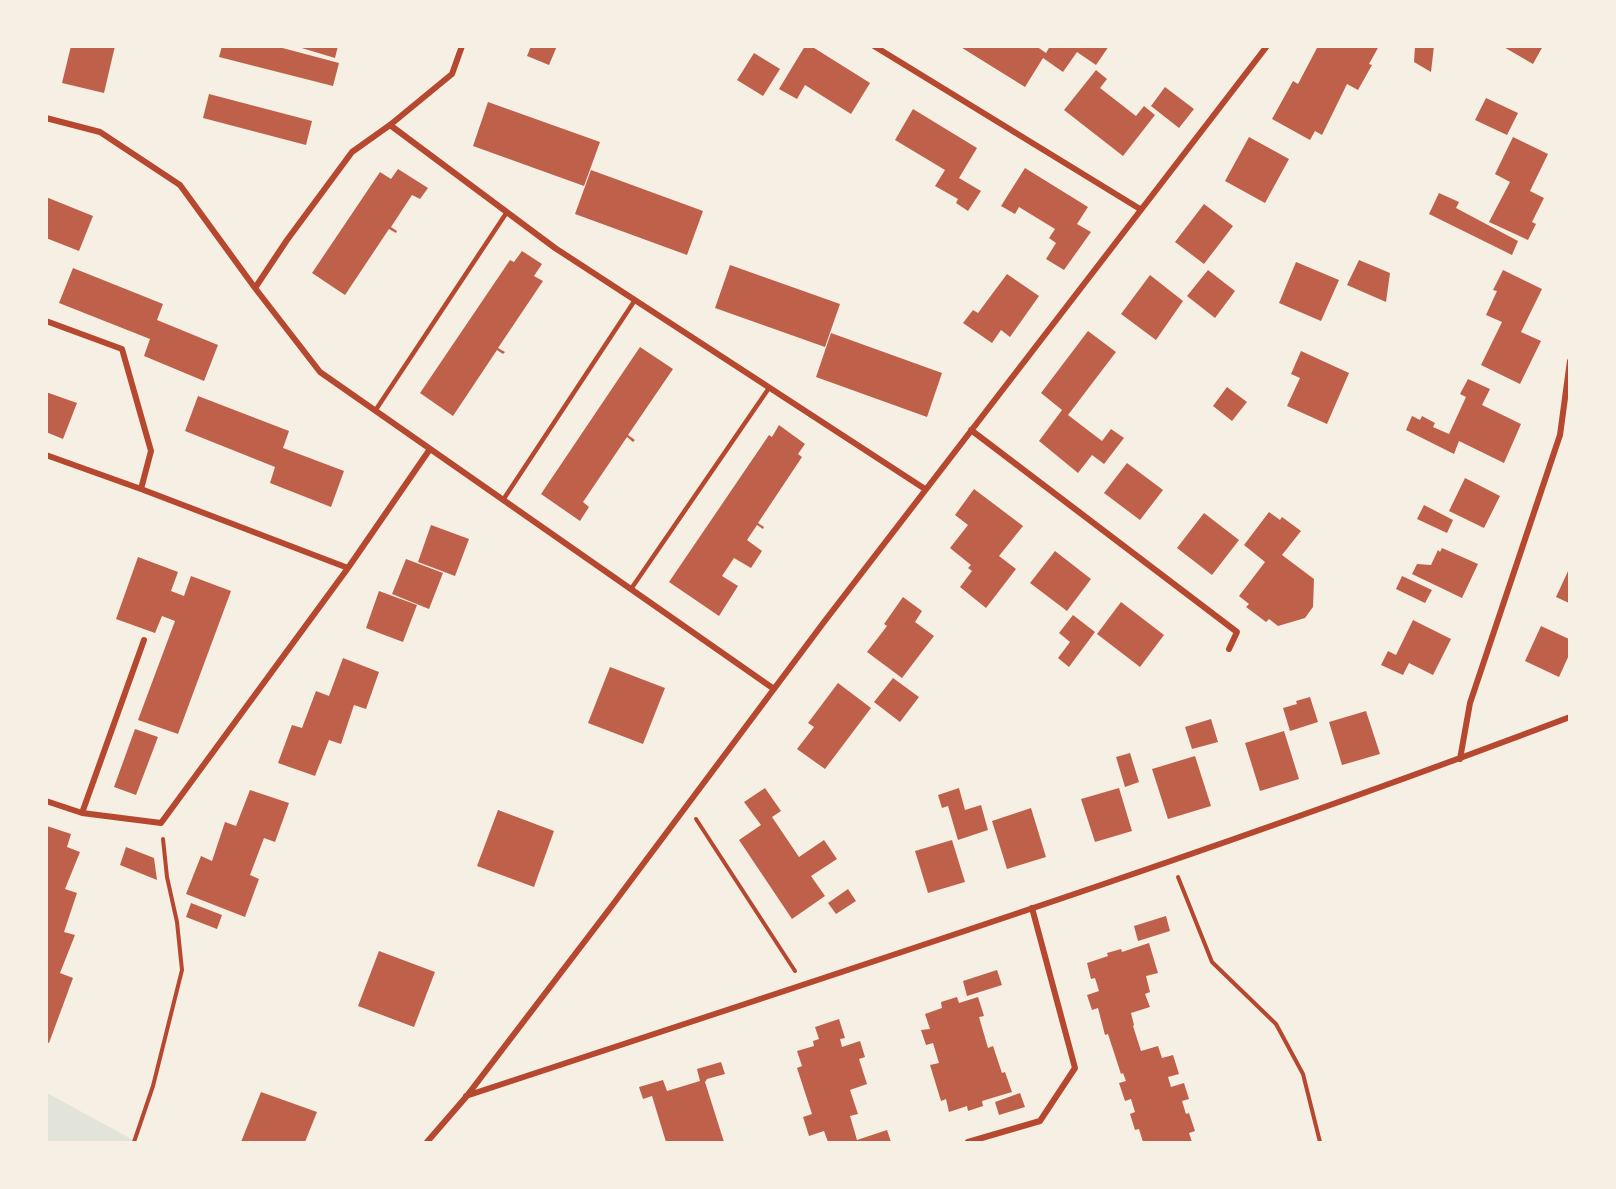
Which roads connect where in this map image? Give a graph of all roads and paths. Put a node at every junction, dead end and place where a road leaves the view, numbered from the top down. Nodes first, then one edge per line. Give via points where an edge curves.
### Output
1 (462, 46) edge
2 (874, 46) edge
3 (1267, 46) edge
4 (46, 118) edge
5 (390, 125) junction
6 (1140, 209) junction
7 (507, 212) junction
8 (255, 288) junction
9 (635, 300) junction
10 (46, 321) edge
11 (1569, 361) edge
12 (769, 387) junction
13 (375, 411) junction
14 (971, 430) junction
15 (430, 449) junction
16 (46, 455) edge
17 (141, 489) junction
18 (925, 489) junction
19 (503, 500) junction
20 (348, 568) junction
21 (630, 589) junction
22 (144, 640) dead end
23 (1228, 649) dead end
24 (774, 689) junction
25 (1569, 717) edge
26 (1460, 759) junction
27 (46, 801) edge
28 (688, 806) junction
29 (82, 813) junction
30 (161, 823) junction
31 (1171, 860) junction
32 (1032, 908) junction
33 (804, 984) junction
34 (466, 1097) junction
35 (135, 1143) edge
36 (428, 1143) edge
37 (968, 1143) edge
38 (1320, 1143) edge

1 - 5 street via 452,74
2 - 6 street
3 - 6 street
4 - 8 street via 100,132 180,185
5 - 7 street
5 - 8 street via 352,152
6 - 14 street
7 - 9 street
7 - 13 lane
8 - 13 street via 320,372
9 - 12 street
9 - 19 lane
10 - 17 street via 122,349 151,451
11 - 26 street via 1560,435 1470,703
12 - 18 street
12 - 21 lane
13 - 15 street
14 - 18 street
14 - 23 street via 1237,632
15 - 19 street
15 - 20 street
16 - 17 street
17 - 20 street
18 - 24 street
19 - 21 street
20 - 30 street
21 - 24 street
22 - 29 street
24 - 28 street
25 - 26 street
26 - 31 street
27 - 29 street
28 - 33 path
28 - 34 street
29 - 30 street
30 - 35 path via 182,970
31 - 32 street
31 - 38 path via 1212,962 1276,1024 1303,1074
32 - 33 street
32 - 37 street via 1075,1068 1040,1121
33 - 34 street
34 - 36 street

